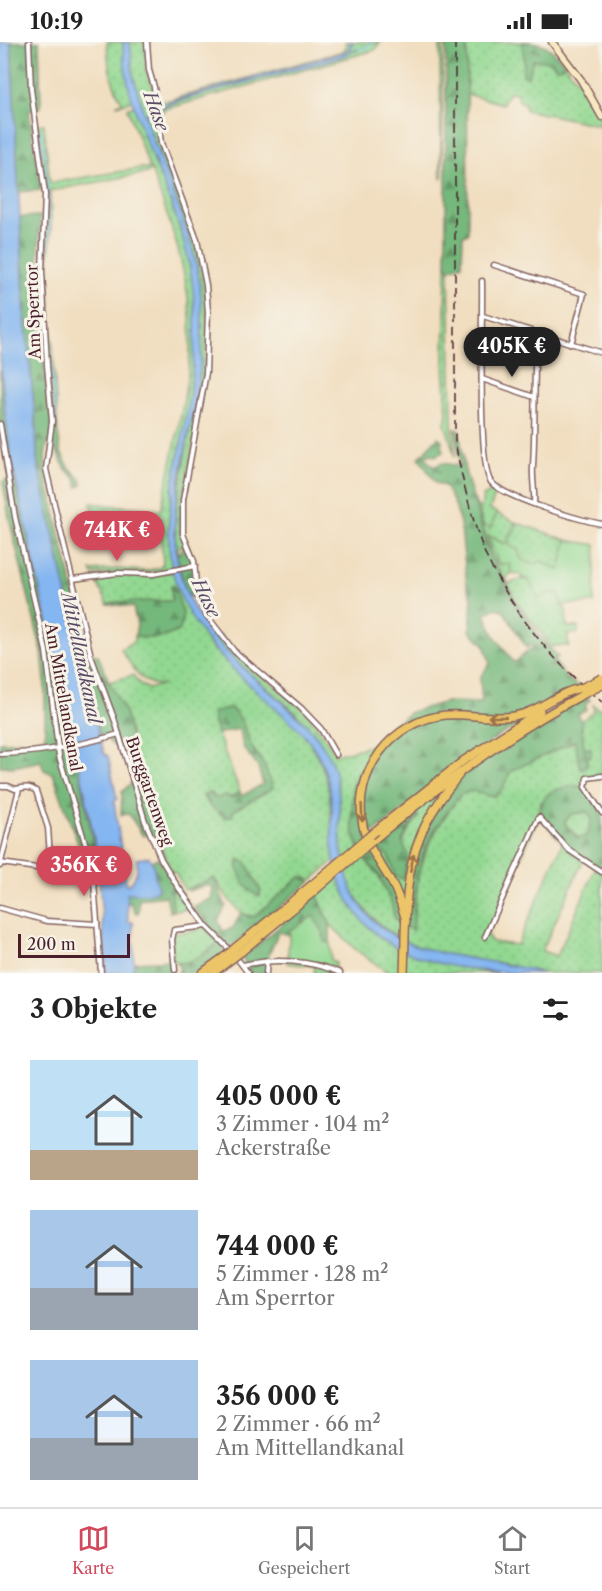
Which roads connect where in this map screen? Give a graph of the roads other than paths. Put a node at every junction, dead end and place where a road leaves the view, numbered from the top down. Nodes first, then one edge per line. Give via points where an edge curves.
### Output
1 (28, 42) edge
2 (147, 42) edge
3 (553, 43) edge
4 (602, 117) edge
5 (494, 265) dead end
6 (482, 281) dead end
7 (483, 316) junction
8 (571, 344) junction
9 (602, 353) edge
10 (536, 367) dead end
11 (482, 379) junction
12 (534, 397) junction
13 (0, 424) edge
14 (534, 504) junction
15 (602, 524) edge
16 (195, 566) junction
17 (73, 579) junction
18 (602, 678) edge
19 (602, 685) edge
20 (571, 691) junction
21 (581, 692) junction
22 (119, 734) junction
23 (58, 747) junction
24 (0, 754) edge
25 (336, 755) dead end
26 (464, 768) junction
27 (602, 776) edge
28 (0, 786) edge
29 (19, 789) junction
30 (602, 813) edge
31 (376, 834) junction
32 (2, 850) edge
33 (0, 865) edge
34 (93, 869) junction
35 (51, 870) junction
36 (602, 872) edge
37 (0, 908) edge
38 (406, 921) junction
39 (97, 924) junction
40 (206, 926) junction
41 (485, 937) dead end
42 (230, 956) junction
43 (267, 961) junction
44 (243, 965) junction
45 (175, 970) dead end
46 (101, 973) edge
47 (202, 973) edge
48 (213, 973) edge
49 (248, 973) edge
50 (266, 973) edge
51 (340, 973) edge
52 (404, 973) edge

1 - 17 street, Am Sperrtor via 45,194 42,270 52,421 46,469
2 - 16 street via 161,143 197,240 206,285 206,373 182,520
3 - 4 main road
5 - 8 street via 584,294
6 - 7 street
7 - 8 street
7 - 11 street
8 - 9 street
10 - 12 street
11 - 12 street
11 - 14 street via 488,476 493,484
12 - 14 street
13 - 23 street, Am Mittellandkanal via 15,517 46,651
14 - 15 street
16 - 17 street via 145,575 118,573
16 - 25 street via 197,596 216,630 234,651 301,708 321,729
17 - 22 street, Am Sperrtor via 91,656
18 - 21 highway, bridge
19 - 21 highway, bridge
20 - 21 highway
20 - 31 highway via 486,745 433,784
20 -> 38 highway via 513,717 455,715 426,719 398,733 376,756 363,791 363,827
21 - 26 highway
22 - 23 street, Burggartenweg
22 - 40 street, Burggartenweg via 145,821 161,859
23 - 24 street, Burggartenweg
23 - 34 street, Am Mittellandkanal
26 - 31 highway
38 -> 26 highway via 419,837
27 - 30 street via 587,778 585,787
28 - 29 street
29 - 32 street
29 - 35 street via 32,788 38,796 48,828
31 - 42 highway, bridge
32 - 33 street
33 - 35 street
34 - 35 street
34 - 39 street, Am Mittellandkanal
36 - 41 street via 569,850 539,817
37 - 39 street via 48,921
38 - 52 highway
39 - 46 street, Am Mittellandkanal
40 - 44 street, Burggartenweg
40 - 45 street via 174,930
42 - 47 highway
42 - 48 highway
43 - 44 street
43 - 50 street
43 - 51 street via 315,965
44 - 49 street, Burggartenweg

